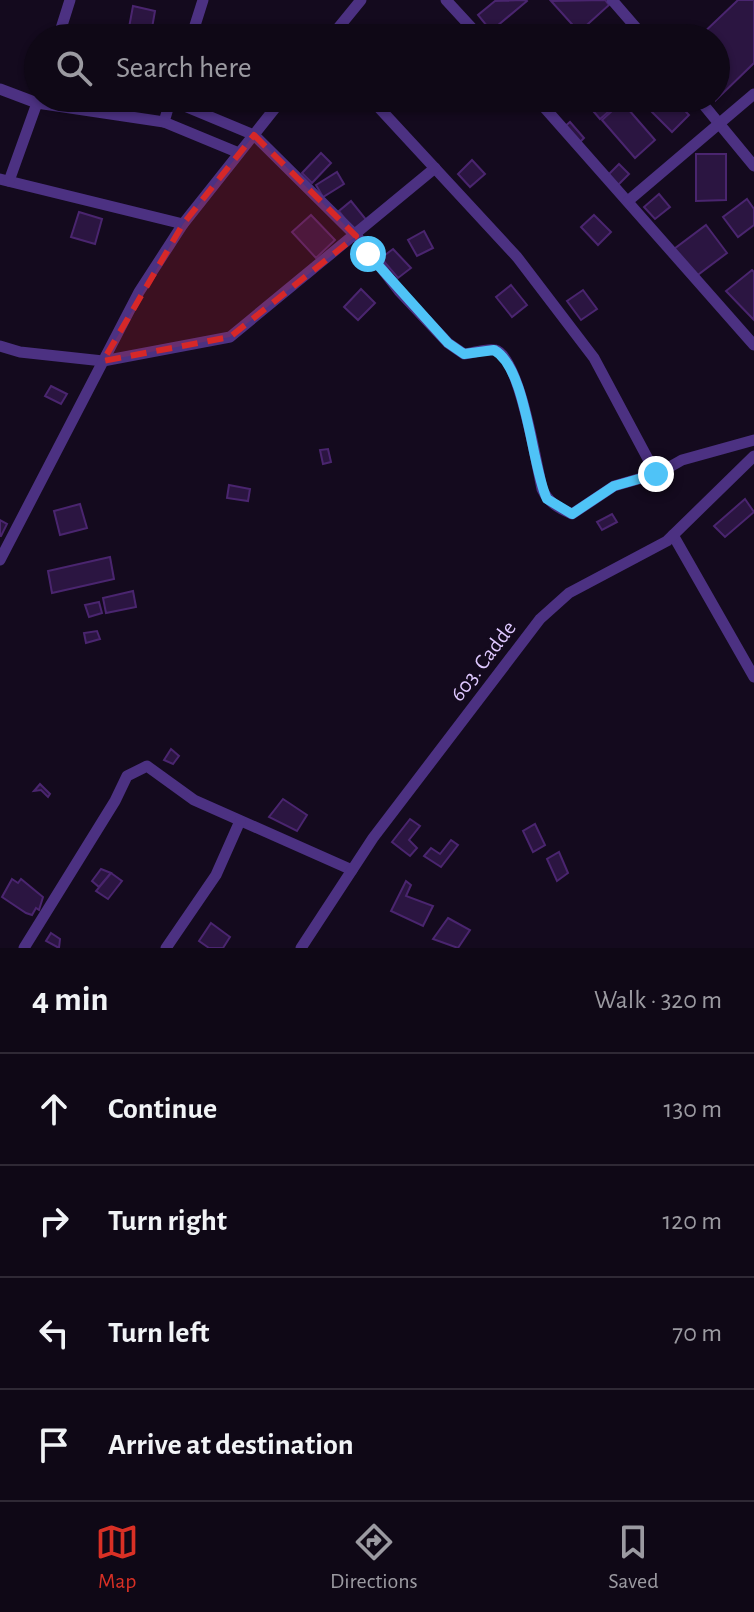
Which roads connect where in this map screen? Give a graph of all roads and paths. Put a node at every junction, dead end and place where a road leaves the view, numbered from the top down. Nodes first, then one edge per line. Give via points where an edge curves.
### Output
1 (70, 0) edge
2 (203, 0) edge
3 (361, 0) edge
4 (446, 0) edge
5 (612, 0) edge
6 (62, 24) edge
7 (195, 24) edge
8 (341, 24) edge
9 (468, 24) edge
10 (633, 24) edge
11 (0, 89) edge
12 (754, 94) edge
13 (24, 97) edge
14 (33, 112) edge
15 (104, 112) edge
16 (167, 112) edge
17 (200, 112) edge
18 (272, 112) edge
19 (383, 112) edge
20 (549, 112) edge
21 (710, 112) edge
22 (164, 122) junction
23 (719, 122) junction
24 (254, 135) junction
25 (239, 153) junction
26 (754, 166) edge
27 (435, 168) junction
28 (4, 180) edge
29 (628, 201) junction
30 (183, 224) junction
31 (356, 236) junction
32 (754, 345) edge
33 (0, 346) edge
34 (103, 361) junction
35 (754, 440) edge
36 (754, 456) edge
37 (656, 474) junction
38 (673, 535) junction
39 (0, 560) edge
40 (754, 677) edge
41 (240, 821) junction
42 (352, 870) junction
43 (24, 948) edge
44 (166, 948) edge
45 (301, 948) edge

1 - 6 street
2 - 7 street
3 - 8 street
4 - 9 street
5 - 10 street
11 - 13 street
12 - 23 street
14 - 28 street
15 - 22 street
16 - 22 street
17 - 24 street
18 - 24 street
19 - 27 street
20 - 29 street
21 - 23 street
22 - 25 street
23 - 26 street
23 - 29 street
24 - 25 street
24 - 31 street
25 - 30 street
27 - 31 street
27 - 37 street via 517,257 594,358
28 - 30 street
29 - 32 street
30 - 34 street
31 - 34 street via 230,337
31 - 37 street via 448,343 464,354 494,350 508,363 547,499 572,514 614,486
33 - 34 street
34 - 39 street
35 - 37 street via 682,460
36 - 38 street, 603. Cadde
38 - 40 street
38 - 42 street, 603. Cadde via 569,593 540,619
41 - 42 street
41 - 43 street via 194,800 147,766 134,770
41 - 44 street via 216,875
42 - 45 street, 603. Cadde

